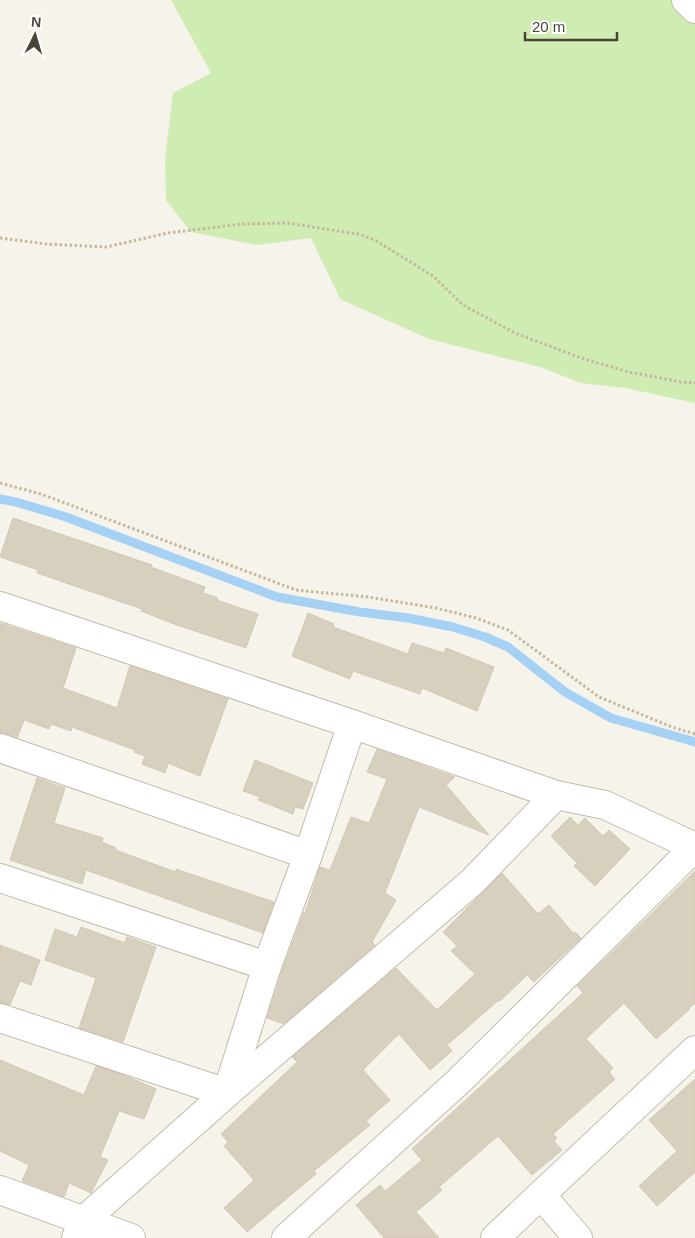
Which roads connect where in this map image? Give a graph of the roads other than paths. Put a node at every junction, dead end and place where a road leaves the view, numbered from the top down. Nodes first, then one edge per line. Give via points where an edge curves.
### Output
1 (686, 0) edge
2 (695, 9) edge
3 (0, 606) edge
4 (352, 724) junction
5 (0, 748) edge
6 (556, 795) junction
7 (695, 847) edge
8 (308, 855) junction
9 (0, 878) edge
10 (267, 966) junction
11 (0, 1018) edge
12 (695, 1050) edge
13 (227, 1093) junction
14 (0, 1190) edge
15 (541, 1195) junction
16 (79, 1230) edge
17 (132, 1238) edge
18 (286, 1238) edge
19 (495, 1238) edge
20 (578, 1238) edge

1 - 2 street
3 - 4 street
4 - 6 street
4 - 8 street
5 - 8 street
6 - 7 street via 605,805
6 - 13 street via 473,881
7 - 18 street via 459,1081
8 - 10 street
9 - 10 street
10 - 13 street
11 - 13 street
12 - 15 street
13 - 16 street
14 - 16 street
15 - 19 street
15 - 20 street
16 - 17 street

